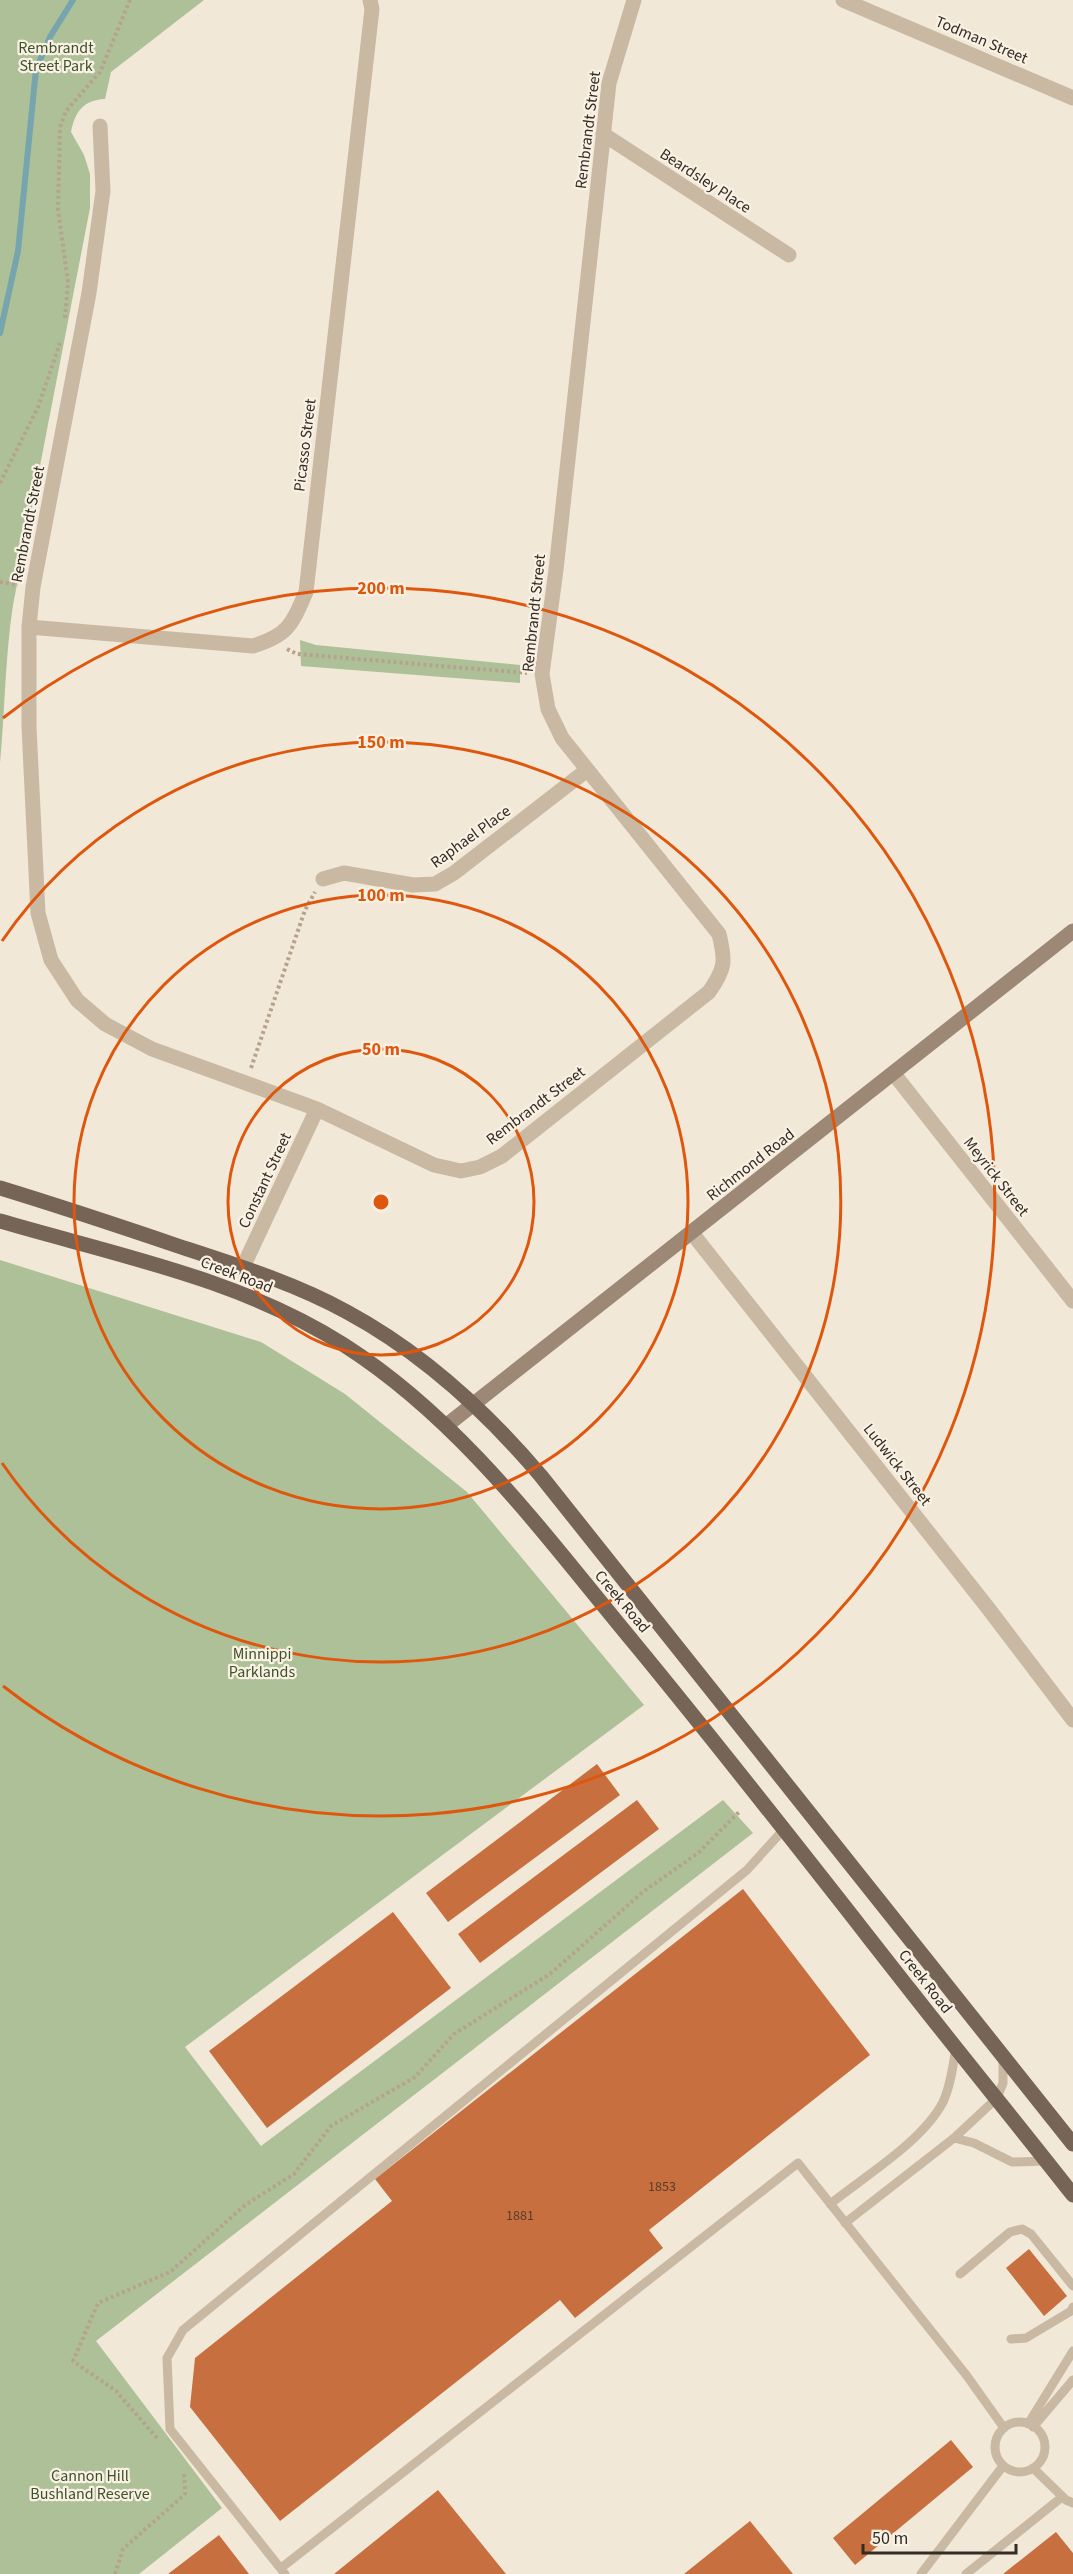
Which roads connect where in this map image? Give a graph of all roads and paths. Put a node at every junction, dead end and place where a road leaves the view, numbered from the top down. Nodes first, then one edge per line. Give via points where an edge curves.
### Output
1 (130, 0) edge
2 (370, 0) edge
3 (634, 0) edge
4 (843, 0) edge
5 (1073, 98) edge
6 (100, 126) dead end
7 (603, 134) junction
8 (789, 255) dead end
9 (64, 323) dead end
10 (63, 333) dead end
11 (0, 483) edge
12 (29, 627) junction
13 (272, 640) junction
14 (542, 674) junction
15 (587, 770) junction
16 (323, 879) joint
17 (1073, 931) edge
18 (894, 1074) junction
19 (245, 1083) junction
20 (317, 1109) junction
21 (0, 1188) edge
22 (0, 1221) edge
23 (692, 1233) junction
24 (243, 1267) junction
25 (1073, 1301) edge
26 (474, 1403) junction
27 (447, 1425) junction
28 (1073, 1720) edge
29 (739, 1812) dead end
30 (784, 1828) junction
31 (956, 2047) junction
32 (1003, 2056) junction
33 (997, 2098) junction
34 (954, 2138) junction
35 (1073, 2144) edge
36 (1046, 2161) junction
37 (1073, 2195) edge
38 (830, 2204) junction
39 (845, 2223) junction
40 (960, 2274) dead end
41 (1073, 2286) edge
42 (1073, 2307) edge
43 (1011, 2339) dead end
44 (1073, 2351) edge
45 (1073, 2380) edge
46 (1031, 2425) junction
47 (1004, 2428) junction
48 (158, 2439) dead end
49 (178, 2464) dead end
50 (1003, 2466) junction
51 (1033, 2468) junction
52 (1062, 2497) junction
53 (1073, 2503) edge
54 (283, 2571) edge
55 (115, 2574) edge
56 (921, 2574) edge
57 (966, 2574) edge

1 - 9 path via 100,72 66,111 60,128 58,210 68,282
2 - 13 street, Picasso Street via 306,592 292,624
3 - 7 street, Rembrandt Street via 609,83
4 - 5 street, Todman Street
6 - 12 street, Rembrandt Street via 103,191 89,293 33,587
7 - 8 street, Beardsley Place
7 - 14 street, Rembrandt Street
10 - 11 path via 38,407
12 - 13 street via 253,646
12 - 19 street, Rembrandt Street via 29,727 38,912 51,960 77,1000 105,1024 152,1049
13 - 14 path via 297,654
14 - 15 street, Rembrandt Street via 548,709 562,738
15 - 16 street, Raphael Place via 435,884 413,885 344,873
15 - 20 street, Rembrandt Street via 719,934 723,973 709,992 502,1156 480,1167 460,1171 434,1165
16 - 19 path via 305,910
17 - 18 main road, Richmond Road
18 - 23 main road, Richmond Road
18 - 25 street, Meyrick Street
19 - 20 street, Rembrandt Street
20 - 24 street, Constant Street
21 - 24 main road, Creek Road
22 - 27 main road, Creek Road via 198,1278 272,1307 342,1343
23 - 26 main road, Richmond Road
23 - 28 street, Ludwick Street
24 - 26 main road, Creek Road via 314,1295 367,1323
26 - 27 main road, Richmond Road
26 - 32 main road, Creek Road via 541,1476
27 - 30 main road, Creek Road via 515,1498
29 - 48 path via 698,1853 644,1891 550,1974 454,2034 415,2078 331,2126 294,2174 245,2205 170,2272 98,2303 73,2361 116,2391
30 - 31 main road, Creek Road
30 - 54 lane via 747,1870 183,2330 167,2358 170,2429
31 - 33 main road, Creek Road
31 - 38 lane via 943,2101 925,2129
32 - 33 lane
32 - 35 main road, Creek Road
33 - 34 lane
33 - 36 main road, Creek Road
34 - 36 lane via 974,2143 1012,2162
34 - 39 lane
36 - 37 main road, Creek Road
38 - 39 lane
38 - 54 lane via 798,2163
39 - 47 lane
40 - 41 lane via 1010,2232 1022,2229 1031,2234
42 - 43 lane via 1026,2338
44 - 46 lane
45 - 46 lane
46 - 47 lane via 1020,2422
46 - 51 lane via 1040,2432 1045,2446 1040,2462
47 - 50 lane via 995,2450
49 - 55 path via 184,2473 185,2494 123,2548
50 - 51 lane via 1019,2472
50 - 56 lane
51 - 52 lane
52 - 53 lane
52 - 57 lane

